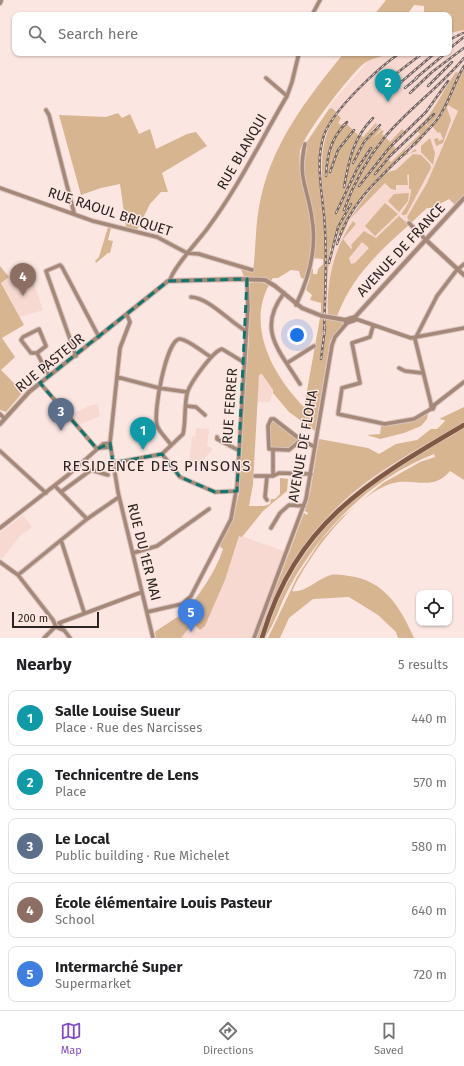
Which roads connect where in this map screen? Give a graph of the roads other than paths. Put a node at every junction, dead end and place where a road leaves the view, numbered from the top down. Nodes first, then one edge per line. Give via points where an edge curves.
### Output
1 (2, 0) edge
2 (320, 0) edge
3 (0, 3) edge
4 (313, 12) edge
5 (298, 56) edge
6 (266, 78) dead end
7 (287, 96) junction
8 (46, 110) dead end
9 (305, 144) dead end
10 (0, 188) edge
11 (464, 198) edge
12 (74, 213) junction
13 (409, 223) dead end
14 (426, 240) junction
15 (189, 254) junction
16 (464, 264) edge
17 (252, 270) dead end
18 (457, 270) junction
19 (464, 275) edge
20 (250, 279) junction
21 (170, 281) junction
22 (284, 293) junction
23 (191, 297) dead end
24 (296, 304) junction
25 (127, 315) junction
26 (355, 318) junction
27 (346, 322) junction
28 (373, 326) junction
29 (464, 328) edge
30 (246, 331) junction
31 (99, 337) junction
32 (416, 338) junction
33 (314, 346) dead end
34 (37, 353) junction
35 (76, 356) junction
36 (211, 357) junction
37 (245, 363) junction
38 (287, 363) junction
39 (399, 368) dead end
40 (422, 373) junction
41 (49, 376) junction
42 (116, 377) junction
43 (464, 382) edge
44 (40, 383) junction
45 (300, 384) dead end
46 (159, 388) junction
47 (187, 392) junction
48 (186, 406) junction
49 (432, 407) junction
50 (0, 414) edge
51 (205, 415) dead end
52 (4, 418) junction
53 (0, 424) edge
54 (464, 425) edge
55 (217, 437) dead end
56 (301, 440) junction
57 (111, 445) junction
58 (171, 445) junction
59 (315, 447) junction
60 (99, 448) junction
61 (238, 450) junction
62 (273, 450) junction
63 (0, 451) edge
64 (162, 454) junction
65 (114, 463) junction
66 (311, 474) junction
67 (108, 475) dead end
68 (255, 476) dead end
69 (267, 476) junction
70 (273, 476) junction
71 (55, 486) junction
72 (237, 491) junction
73 (61, 492) junction
74 (46, 493) junction
75 (119, 498) junction
76 (268, 500) dead end
77 (304, 506) junction
78 (209, 509) dead end
79 (87, 518) junction
80 (0, 528) edge
81 (271, 528) dead end
82 (61, 540) junction
83 (133, 553) junction
84 (0, 562) edge
85 (18, 575) junction
86 (142, 592) junction
87 (84, 612) junction
88 (147, 612) junction
89 (59, 625) junction
90 (44, 638) edge
91 (70, 638) edge
92 (154, 638) edge
93 (254, 638) edge
94 (262, 638) edge

1 - 3 street
2 - 4 street
5 - 7 street, RUE BLANQUI
6 - 7 street
7 - 15 street, RUE BLANQUI via 226,202
8 - 12 street
9 - 24 street via 301,173 312,218 312,250 308,280
10 - 12 street, RUE RAOUL BRIQUET
11 - 14 street, AVENUE DE FRANCE
12 - 15 street, RUE RAOUL BRIQUET via 93,221 157,237
13 - 14 street
14 - 18 street
14 - 26 street, AVENUE DE FRANCE
15 - 17 street, RUE RAOUL BRIQUET via 199,254
15 - 21 street, RUE BLANQUI via 173,272
16 - 18 street
18 - 19 street
18 - 32 street via 437,296
20 - 21 street
20 - 22 street via 266,281
20 - 30 street, RUE FERRER
21 - 25 street, RUE PASTEUR via 161,285
22 - 24 street
22 - 38 street via 274,310 270,326 272,337
23 - 30 street via 196,297
24 - 27 street, bridge via 310,312
25 - 31 street, RUE PASTEUR
25 - 42 street, RUE DU 1ER MAI via 130,322 122,343
26 - 27 street
26 - 28 street
27 - 59 street, AVENUE DE FLOHA via 332,345
28 - 32 street
28 - 49 street via 370,337 352,343 360,383 342,388 338,411 341,416 385,424 414,419
29 - 32 street
30 - 37 street, RUE FERRER
31 - 35 street, RUE PASTEUR
31 - 35 street via 62,267 60,265 46,271
32 - 40 street
33 - 38 street
34 - 34 street via 31,353 22,338 39,329 46,346
34 - 41 street
35 - 41 street, RUE PASTEUR
36 - 37 street via 222,349
36 - 46 street via 184,339 175,341 172,343
36 - 47 street
37 - 61 street, RUE FERRER
38 - 45 street
39 - 40 street via 405,372
40 - 49 street
41 - 44 street, RUE PASTEUR
42 - 46 street
42 - 57 street, RUE DU 1ER MAI
43 - 49 street
44 - 52 street, RUE PASTEUR
44 - 60 street
46 - 47 street
46 - 58 street via 157,426
47 - 48 street
48 - 51 street via 196,407
48 - 58 street via 183,433 181,438
50 - 52 street
52 - 53 street, RUE PASTEUR
54 - 94 main road via 376,479 320,528 301,553 285,581
55 - 61 street
56 - 59 street
56 - 62 street via 292,450
56 - 62 street via 271,419 268,426 268,446
57 - 60 street via 102,444
57 - 65 street, RUE DU 1ER MAI
58 - 64 street
59 - 66 street, AVENUE DE FLOHA
60 - 71 street
61 - 72 street, RUE FERRER
62 - 70 street
63 - 74 street
64 - 65 street
64 - 72 street via 180,477 215,492
65 - 75 street, RUE DU 1ER MAI
66 - 70 street via 279,473
66 - 77 street, AVENUE DE FLOHA
67 - 73 street via 91,470
68 - 69 street
69 - 70 street
69 - 76 street via 265,497
71 - 73 street
71 - 74 street
72 - 88 street, RUE FERRER via 231,519 191,596 182,604
73 - 79 street
74 - 80 street
75 - 79 street
75 - 83 street, RUE DU 1ER MAI
77 - 81 street via 289,505 280,513
77 - 93 street, AVENUE DE FLOHA
78 - 83 street via 157,546
79 - 82 street
82 - 85 street
82 - 87 street
83 - 86 street, RUE DU 1ER MAI
84 - 85 street
85 - 89 street
86 - 87 street
86 - 88 street, RUE DU 1ER MAI
87 - 89 street
88 - 92 street, RUE DU 1ER MAI
89 - 90 street
89 - 91 street

